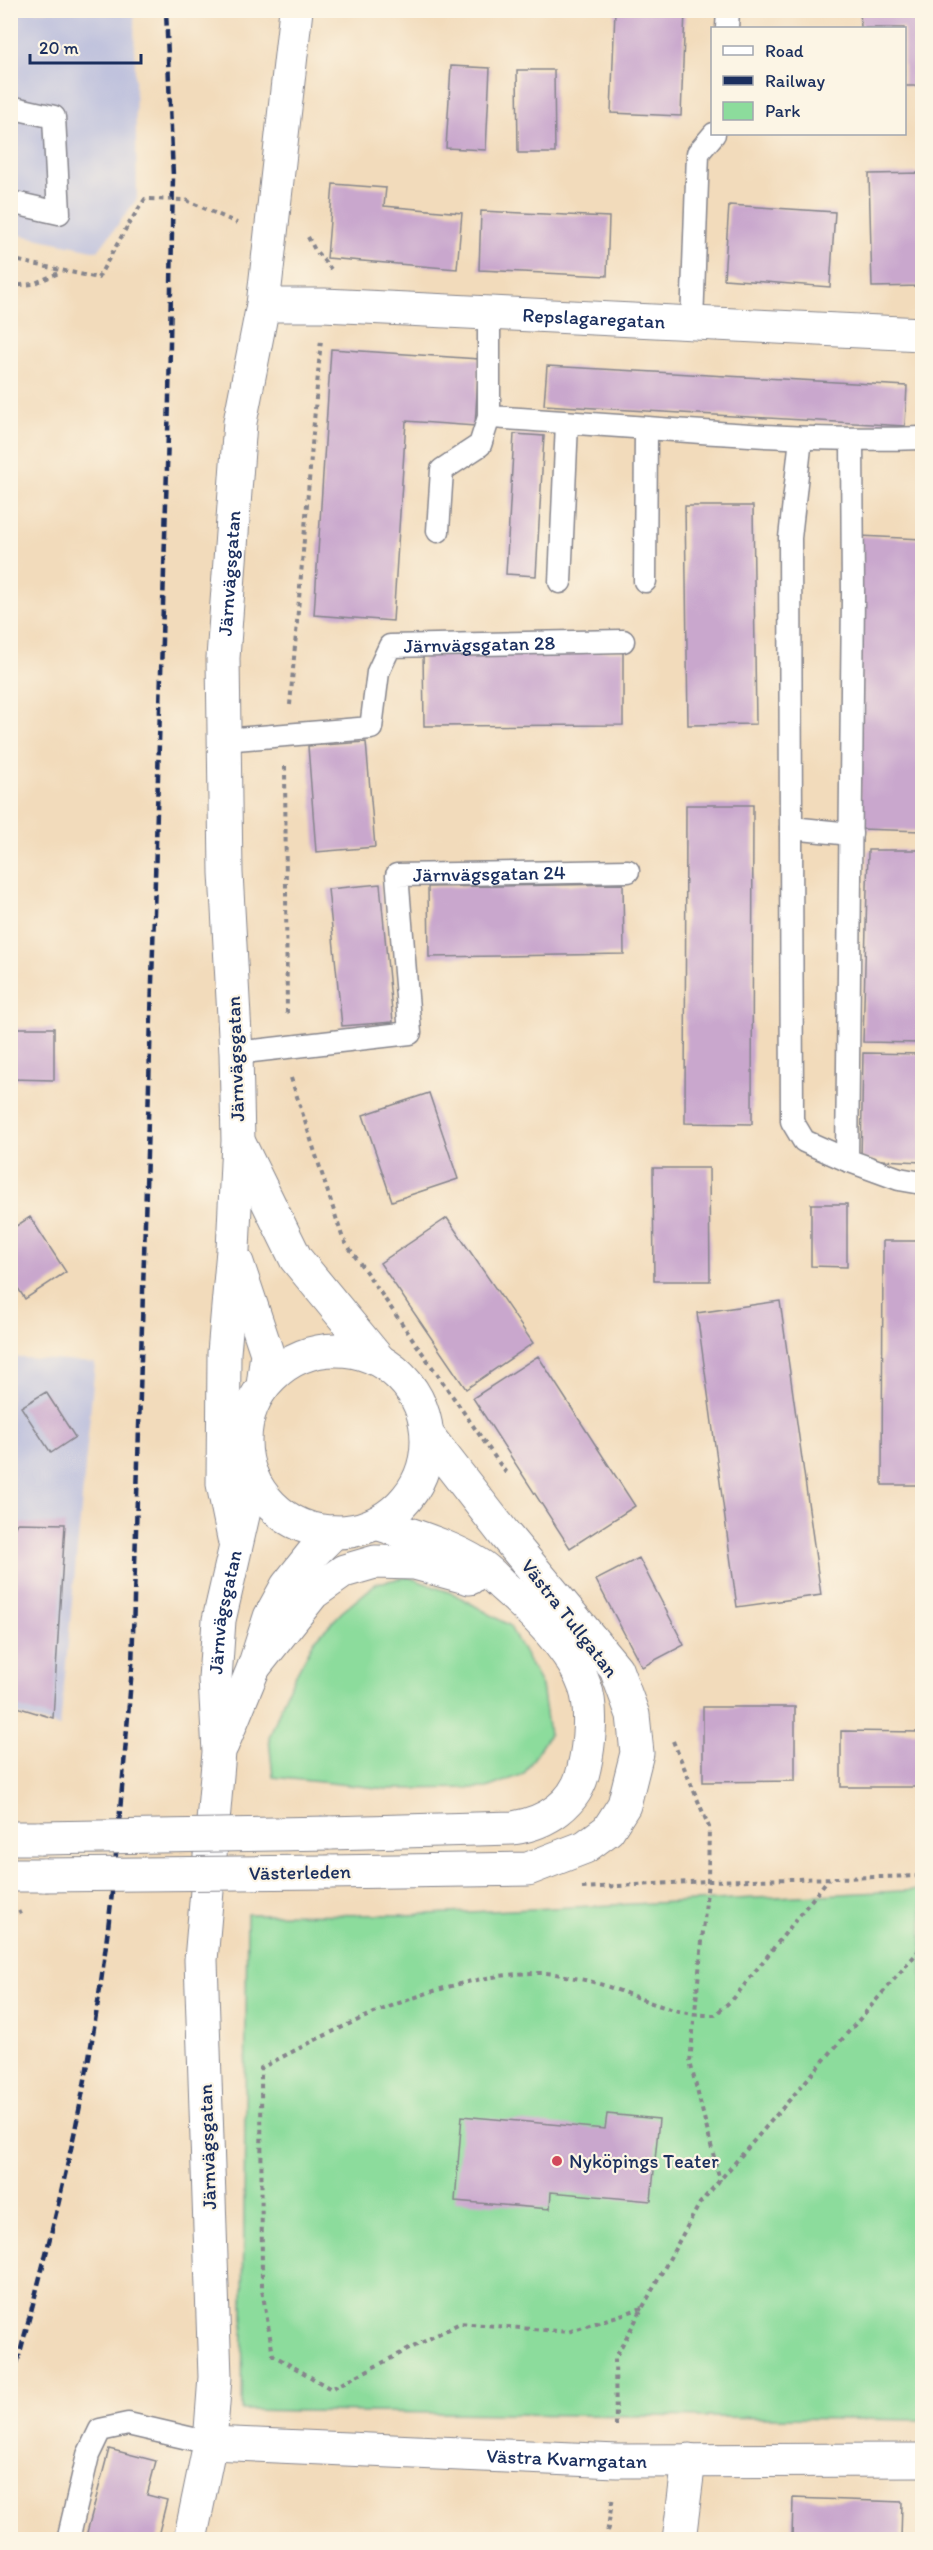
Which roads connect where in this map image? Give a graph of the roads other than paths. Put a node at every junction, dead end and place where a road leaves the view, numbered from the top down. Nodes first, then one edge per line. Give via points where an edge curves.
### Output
1 (296, 10) edge
2 (728, 10) edge
3 (727, 27) edge
4 (10, 107) edge
5 (713, 135) edge
6 (10, 202) edge
7 (263, 305) junction
8 (489, 313) junction
9 (692, 323) junction
10 (922, 334) edge
11 (489, 417) junction
12 (567, 423) junction
13 (646, 430) junction
14 (801, 438) junction
15 (922, 438) edge
16 (852, 441) junction
17 (438, 531) dead end
18 (645, 581) dead end
19 (560, 582) dead end
20 (623, 641) dead end
21 (224, 740) junction
22 (791, 828) junction
23 (851, 834) junction
24 (628, 872) dead end
25 (236, 1053) junction
26 (238, 1141) junction
27 (847, 1160) junction
28 (922, 1184) edge
29 (232, 1250) junction
30 (379, 1360) junction
31 (263, 1386) junction
32 (428, 1436) junction
33 (252, 1476) junction
34 (377, 1523) junction
35 (334, 1532) junction
36 (235, 1543) junction
37 (513, 1594) junction
38 (254, 1667) junction
39 (219, 1752) junction
40 (555, 1814) joint
41 (25, 1838) edge
42 (585, 1847) joint
43 (10, 1875) edge
44 (210, 2443) junction
45 (689, 2460) junction
46 (922, 2460) edge
47 (68, 2540) edge
48 (190, 2540) edge
49 (679, 2540) edge

1 - 7 main road, Järnvägsgatan
2 - 3 lane
4 - 6 lane via 54,117 59,213
5 - 9 lane via 698,153
7 - 8 main road, Repslagaregatan
7 - 21 main road, Järnvägsgatan via 240,422 223,658
8 - 9 main road, Repslagaregatan
8 - 11 lane
9 - 10 main road, Repslagaregatan
11 - 12 lane
11 - 17 lane via 480,445 442,470
12 - 13 lane
12 - 19 lane
13 - 14 lane
13 - 18 lane
14 - 16 lane
14 - 22 lane via 790,538
15 - 16 lane
16 - 23 lane
20 - 21 lane, Järnvägsgatan 28 via 390,646 378,672 371,728
21 - 25 main road, Järnvägsgatan via 226,873
22 - 23 lane
22 - 27 lane via 792,1121 804,1141
23 - 27 lane
24 - 25 lane, Järnvägsgatan 24 via 397,875 410,1033
25 - 26 main road, Järnvägsgatan
26 - 29 main road, Järnvägsgatan
26 - 30 main road, Järnvägsgatan via 296,1259
27 - 28 lane
29 - 31 main road, Järnvägsgatan via 267,1353
29 - 36 main road via 224,1353 223,1484
30 - 31 main road, Västra Tullgatan via 355,1351 329,1350 304,1355 281,1368
30 - 32 main road, Västra Tullgatan via 404,1379 421,1406
31 - 33 main road, Västra Tullgatan via 251,1407 245,1430
32 - 34 main road, Västra Tullgatan via 425,1462 415,1487 399,1508
32 - 42 main road, Västra Tullgatan via 616,1669 633,1715 637,1753 624,1805 608,1830
33 - 35 main road, Västra Tullgatan via 266,1499 285,1516 308,1528
33 - 36 main road, Järnvägsgatan
34 - 35 main road, Västra Tullgatan
34 - 37 main road, Västra Tullgatan via 479,1564
35 - 38 main road, Järnvägsgatan via 287,1586 270,1617
36 - 39 main road, Järnvägsgatan via 219,1620 215,1679
37 - 38 main road via 415,1563 375,1562 344,1571 314,1593
37 - 40 main road, Västra Tullgatan via 558,1639 585,1688 589,1727 583,1777 571,1798
38 - 39 main road, Järnvägsgatan
39 - 44 main road, Järnvägsgatan via 201,1960 215,2377
40 - 41 main road, Västerleden, bridge via 532,1825 513,1828
42 - 43 main road, Västerleden, bridge via 528,1869
44 - 45 main road, Västra Kvarngatan via 617,2461
44 - 47 lane via 128,2424 100,2430 88,2455
44 - 48 main road, Järnvägsgatan
45 - 46 main road, Västra Kvarngatan
45 - 49 main road

